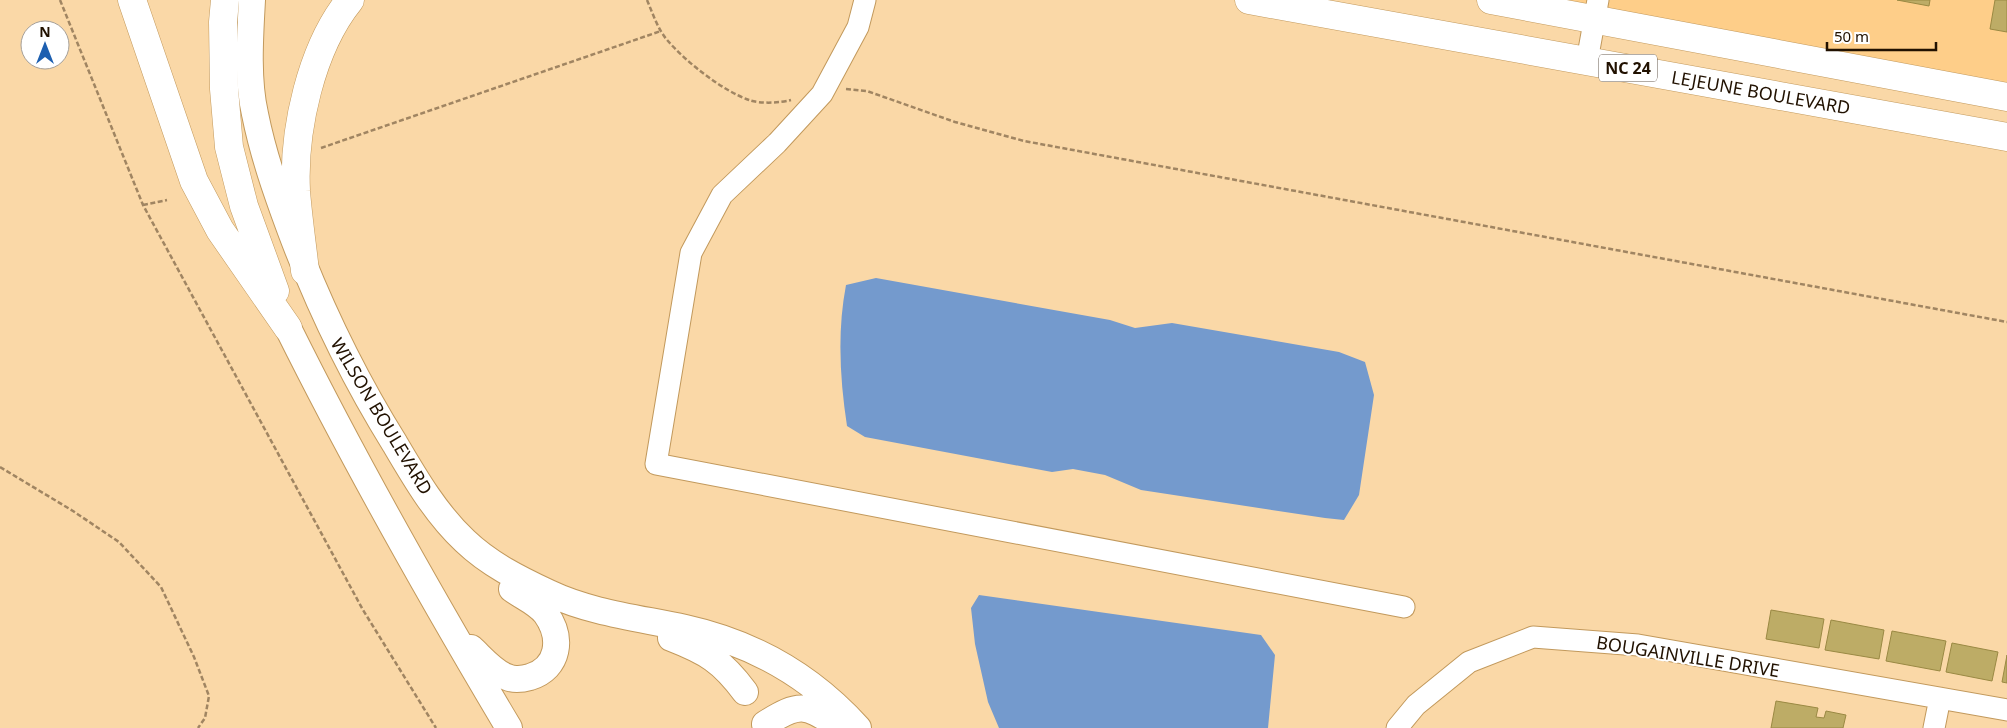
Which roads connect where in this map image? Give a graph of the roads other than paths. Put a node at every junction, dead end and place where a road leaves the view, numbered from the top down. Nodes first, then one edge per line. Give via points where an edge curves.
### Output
1 (132, 0) edge
2 (225, 0) edge
3 (252, 0) edge
4 (350, 0) edge
5 (865, 0) edge
6 (1249, 0) edge
7 (1497, 1) edge
8 (1596, 10) edge
9 (1587, 61) junction
10 (2007, 97) edge
11 (2007, 137) edge
12 (305, 271) junction
13 (288, 328) junction
14 (465, 542) junction
15 (1404, 607) dead end
16 (602, 611) junction
17 (450, 628) junction
18 (745, 692) dead end
19 (1940, 698) junction
20 (2007, 710) edge
21 (765, 724) dead end
22 (509, 728) edge
23 (843, 728) edge
24 (858, 728) edge
25 (1398, 728) edge
26 (1934, 728) edge

1 - 13 highway via 194,181 220,230
2 - 13 highway via 224,89 229,147 244,206
3 - 12 main road, WILSON BOULEVARD via 249,45 254,112 270,175
4 - 12 highway via 337,16 311,77 297,142 296,191
5 - 15 street via 858,27 822,94 722,195 691,254 656,464
6 - 9 highway, LEJEUNE BOULEVARD / NC 24
7 - 8 highway, NC 24
8 - 9 street
8 - 10 highway, NC 24
9 - 11 highway, LEJEUNE BOULEVARD / NC 24
12 - 14 main road, WILSON BOULEVARD via 331,331 370,405 422,488
13 - 17 main road via 363,475
14 - 16 main road, WILSON BOULEVARD via 516,577
14 - 17 main road via 500,580 544,612 554,632 555,652 547,669 536,675 506,677
16 - 18 main road via 708,654 730,672
16 - 24 main road, WILSON BOULEVARD via 719,636 779,662 842,710
17 - 22 main road
19 - 20 street, BOUGAINVILLE DRIVE
19 - 25 street, BOUGAINVILLE DRIVE via 1638,645 1533,636 1469,662 1416,705
19 - 26 street
21 - 23 main road via 788,710 804,708

